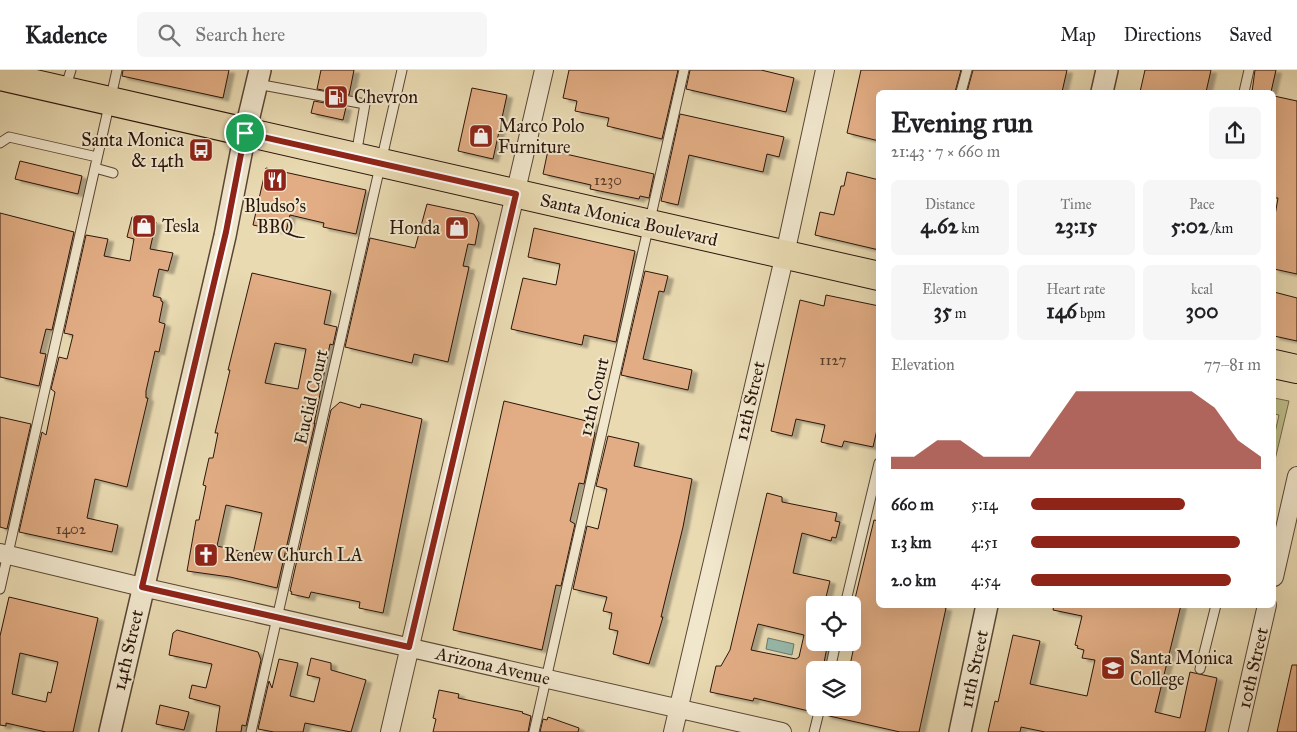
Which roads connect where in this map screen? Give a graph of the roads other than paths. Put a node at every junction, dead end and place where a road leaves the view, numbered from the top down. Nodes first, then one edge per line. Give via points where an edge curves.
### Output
1 (117, 70) edge
2 (402, 70) edge
3 (544, 70) edge
4 (684, 70) edge
5 (825, 70) edge
6 (967, 70) edge
7 (1107, 70) edge
8 (1249, 70) edge
9 (0, 76) edge
10 (259, 77) edge
11 (68, 81) edge
12 (962, 90) edge
13 (1102, 90) edge
14 (1244, 90) edge
15 (109, 102) junction
16 (245, 133) junction
17 (0, 142) edge
18 (97, 157) junction
19 (355, 158) junction
20 (382, 164) junction
21 (94, 168) junction
22 (113, 172) dead end
23 (516, 194) junction
24 (649, 225) junction
25 (785, 254) junction
26 (876, 275) edge
27 (1276, 364) edge
28 (1297, 369) edge
29 (876, 476) edge
30 (1297, 476) edge
31 (4, 554) edge
32 (1276, 568) edge
33 (142, 587) junction
34 (0, 588) edge
35 (847, 596) edge
36 (986, 608) edge
37 (1215, 608) edge
38 (1266, 608) edge
39 (276, 617) junction
40 (409, 647) junction
41 (1200, 669) dead end
42 (547, 678) junction
43 (678, 709) junction
44 (818, 716) edge
45 (110, 732) edge
46 (251, 732) edge
47 (390, 732) edge
48 (534, 732) edge
49 (673, 732) edge
50 (782, 732) edge
51 (814, 732) edge
52 (960, 732) edge
53 (1238, 732) edge

1 - 15 lane
2 - 20 lane, Euclid Court
3 - 23 street
4 - 24 lane, 12th Court
5 - 25 street, 12th Street
6 - 12 lane
7 - 13 street
8 - 14 lane
9 - 11 main road, Santa Monica Boulevard
10 - 16 street, 14th Street
10 - 19 lane via 364,104
11 - 15 main road, Santa Monica Boulevard
15 - 16 main road, Santa Monica Boulevard
15 - 18 lane
16 - 19 main road, Santa Monica Boulevard
16 - 33 street, 14th Street via 226,232
17 - 18 lane via 9,137
18 - 21 lane
19 - 20 main road, Santa Monica Boulevard
20 - 23 main road, Santa Monica Boulevard
20 - 39 lane, Euclid Court
21 - 22 lane
21 - 31 lane
23 - 24 main road, Santa Monica Boulevard
23 - 40 street
24 - 25 main road, Santa Monica Boulevard
24 - 42 lane, 12th Court
25 - 26 main road, Santa Monica Boulevard
25 - 43 street, 12th Street
27 - 28 main road
29 - 35 lane
30 - 32 street
31 - 33 street, Arizona Avenue
31 - 34 lane
33 - 39 street, Arizona Avenue
33 - 45 street, 14th Street
36 - 52 street, 11th Street
37 - 41 lane
38 - 53 street, 10th Street
39 - 40 street, Arizona Avenue
39 - 46 lane, Euclid Court
40 - 42 street, Arizona Avenue
40 - 47 street
42 - 43 street, Arizona Avenue
42 - 48 lane, 12th Court
43 - 49 street, 12th Street
43 - 50 street, Arizona Avenue
44 - 51 lane

